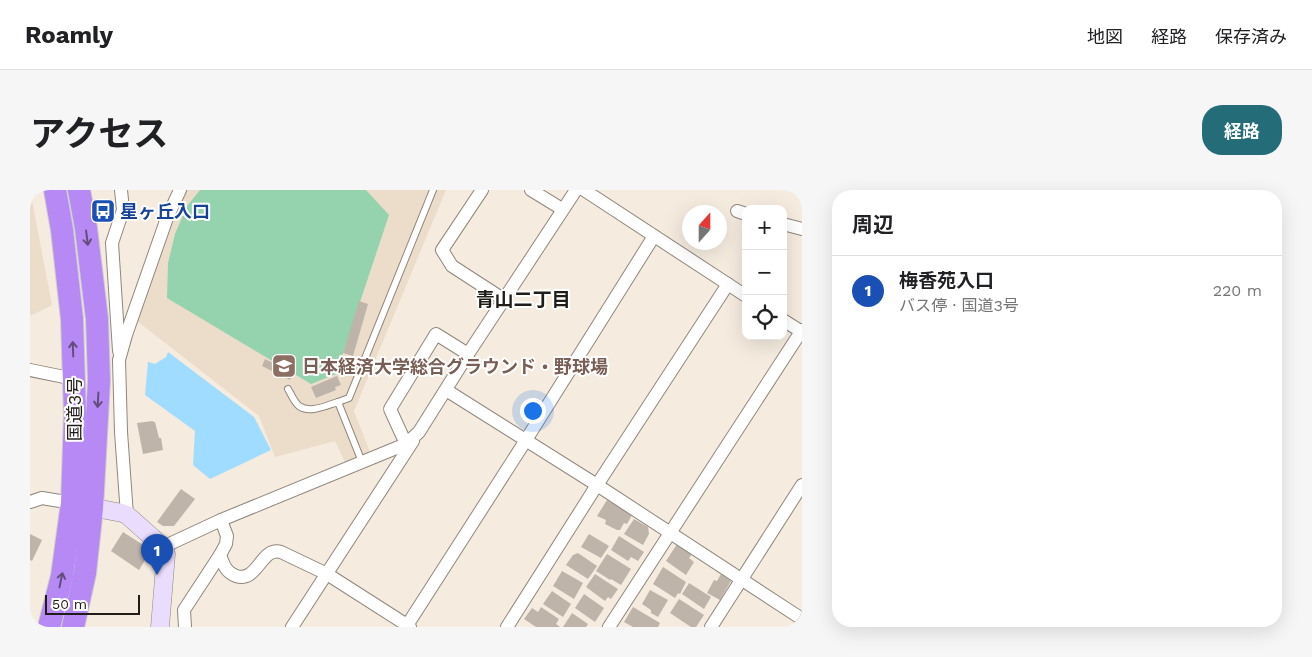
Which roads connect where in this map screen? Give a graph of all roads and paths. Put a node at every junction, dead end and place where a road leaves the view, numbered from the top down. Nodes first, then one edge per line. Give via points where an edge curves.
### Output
1 (55, 190) edge
2 (78, 190) edge
3 (122, 190) edge
4 (180, 190) edge
5 (433, 190) edge
6 (482, 190) edge
7 (532, 190) edge
8 (576, 190) edge
9 (584, 190) edge
10 (562, 209) junction
11 (787, 225) edge
12 (802, 229) edge
13 (654, 236) junction
14 (728, 284) junction
15 (744, 295) edge
16 (503, 300) junction
17 (787, 322) edge
18 (802, 331) edge
19 (468, 354) junction
20 (119, 360) junction
21 (30, 370) edge
22 (74, 379) junction
23 (288, 389) dead end
24 (446, 390) junction
25 (338, 402) junction
26 (419, 432) junction
27 (526, 440) junction
28 (406, 444) junction
29 (362, 462) junction
30 (596, 485) junction
31 (802, 485) edge
32 (30, 502) edge
33 (82, 505) junction
34 (128, 516) junction
35 (221, 520) junction
36 (670, 532) junction
37 (163, 547) junction
38 (220, 556) junction
39 (327, 574) junction
40 (742, 579) junction
41 (802, 619) edge
42 (407, 626) edge
43 (49, 627) edge
44 (73, 627) edge
45 (160, 627) edge
46 (185, 627) edge
47 (292, 627) edge
48 (507, 627) edge
49 (609, 627) edge
50 (711, 627) edge

22 -> 1 highway, 国道3号 via 72,319
2 -> 33 highway, 国道3号 via 97,320 99,381
3 - 20 street via 123,210 112,243
4 - 20 street via 167,218
5 - 25 lane via 349,398
6 - 16 street via 442,250 452,266
7 - 10 street
8 - 10 street
9 - 13 street
10 - 16 street
11 - 12 street
13 - 14 street
13 - 27 street
14 - 15 street
14 - 30 street
16 - 19 street
17 - 18 street
18 - 36 street
19 - 24 street
19 - 28 street via 436,334 390,409
20 - 34 street
21 - 22 street
22 - 33 highway, 国道3号
23 - 25 lane via 299,406 307,410
24 - 26 street
24 - 27 street
25 - 29 lane
26 - 28 street
26 - 39 street
27 - 30 street
27 - 42 street
28 - 29 street
29 - 35 street
30 - 36 street
30 - 48 street
31 - 40 street
32 - 33 street via 42,498
33 - 34 street
43 -> 33 highway, 国道3号
33 - 44 highway, 国道3号 via 85,573
34 - 37 street
35 - 37 street
35 - 38 street via 228,540
36 - 40 street
36 - 49 street
37 - 45 street via 166,554
38 - 39 street via 229,573 239,577 251,574 269,554 276,551
38 - 46 street via 184,610
39 - 42 street
39 - 47 street
40 - 41 street
40 - 50 street

